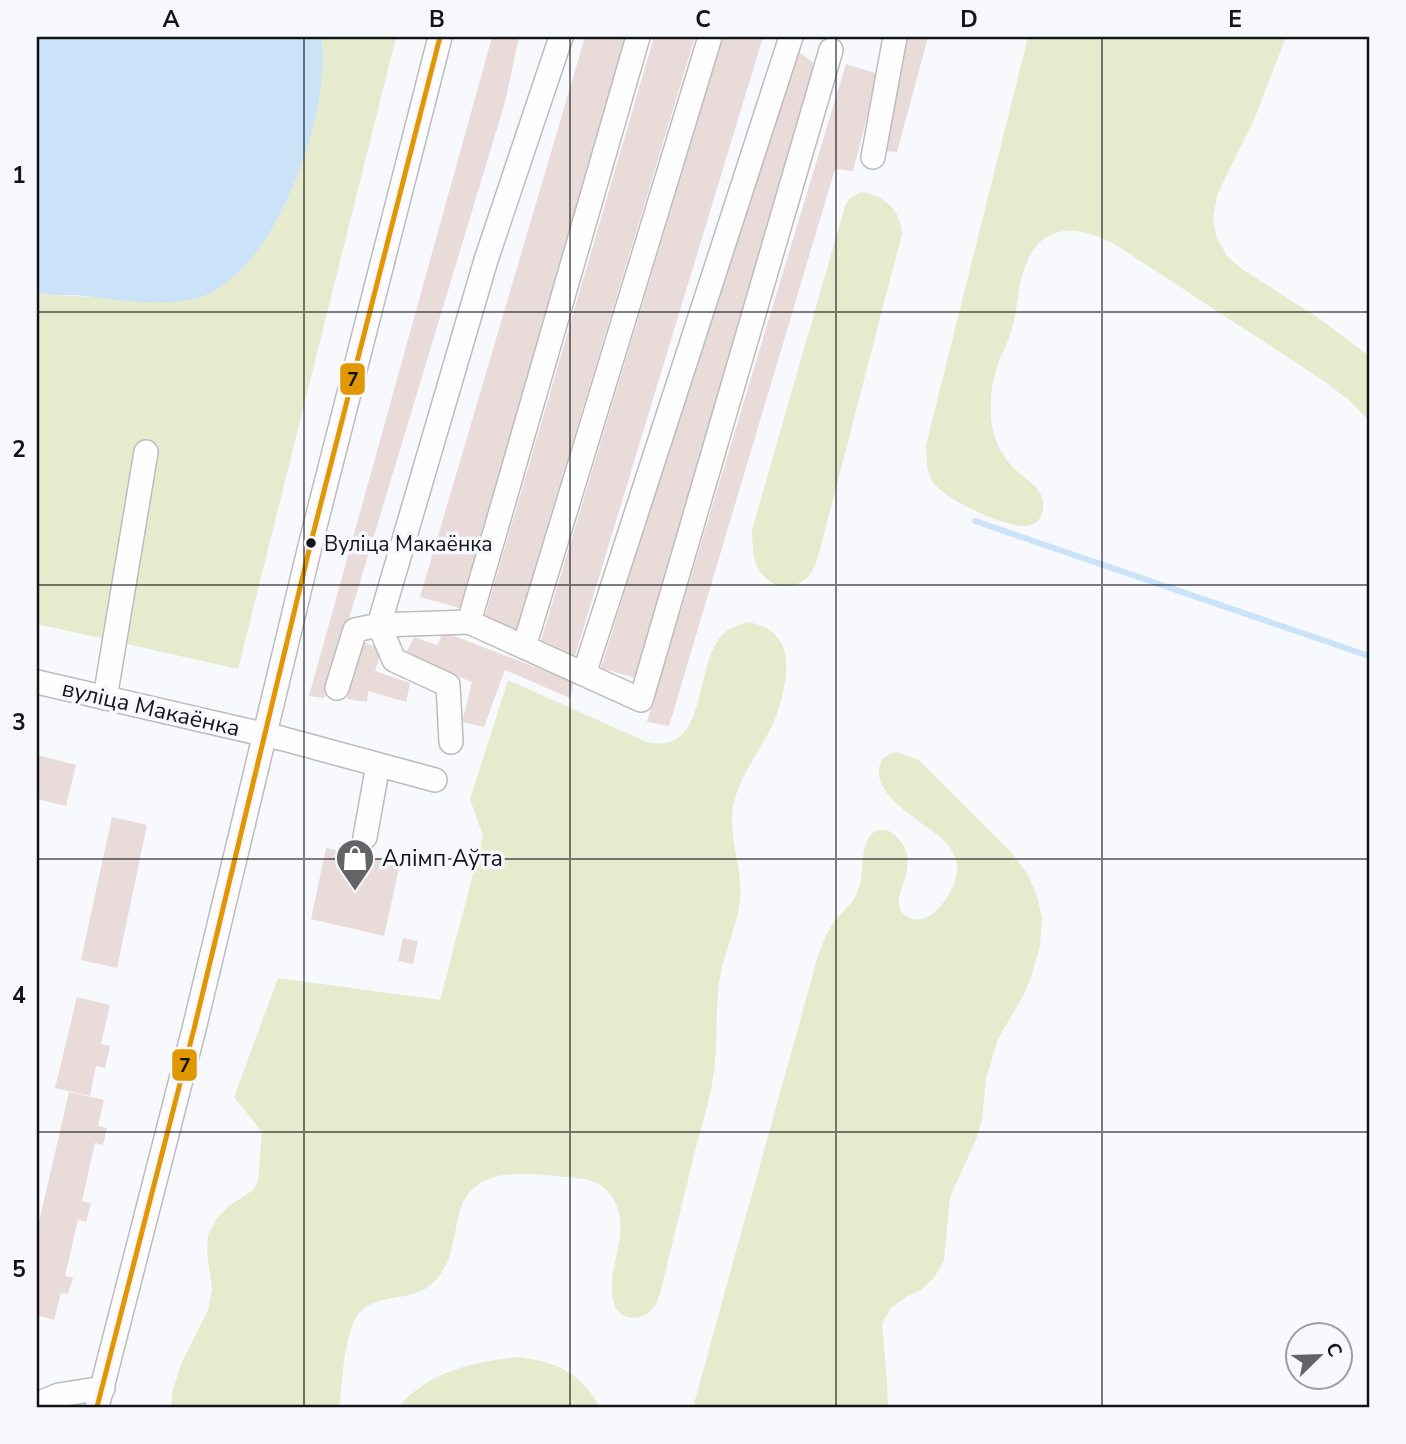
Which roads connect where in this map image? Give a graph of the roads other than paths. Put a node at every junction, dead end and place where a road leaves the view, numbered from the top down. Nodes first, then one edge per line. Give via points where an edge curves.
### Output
1 (440, 37) edge
2 (561, 37) edge
3 (638, 37) edge
4 (710, 37) edge
5 (791, 37) edge
6 (895, 37) edge
7 (831, 50) dead end
8 (873, 157) dead end
9 (146, 452) dead end
10 (469, 622) junction
11 (379, 625) junction
12 (524, 647) junction
13 (584, 674) junction
14 (37, 682) edge
15 (337, 688) dead end
16 (105, 698) junction
17 (265, 734) junction
18 (451, 742) dead end
19 (378, 765) junction
20 (435, 780) dead end
21 (365, 837) dead end
22 (100, 1397) edge
23 (37, 1404) edge

1 - 17 street
2 - 11 street via 486,260
3 - 10 street
4 - 12 street
5 - 13 street
6 - 8 street
7 - 13 street via 641,700
9 - 16 street
10 - 11 street
10 - 12 street
11 - 15 street via 355,630
11 - 18 street via 394,660 448,685
12 - 13 street
14 - 16 street, вуліца Макаёнка
16 - 17 street, вуліца Макаёнка
17 - 19 street, вуліца Макаёнка
17 - 22 street
19 - 20 street, вуліца Макаёнка
19 - 21 street
22 - 23 street via 59,1395

